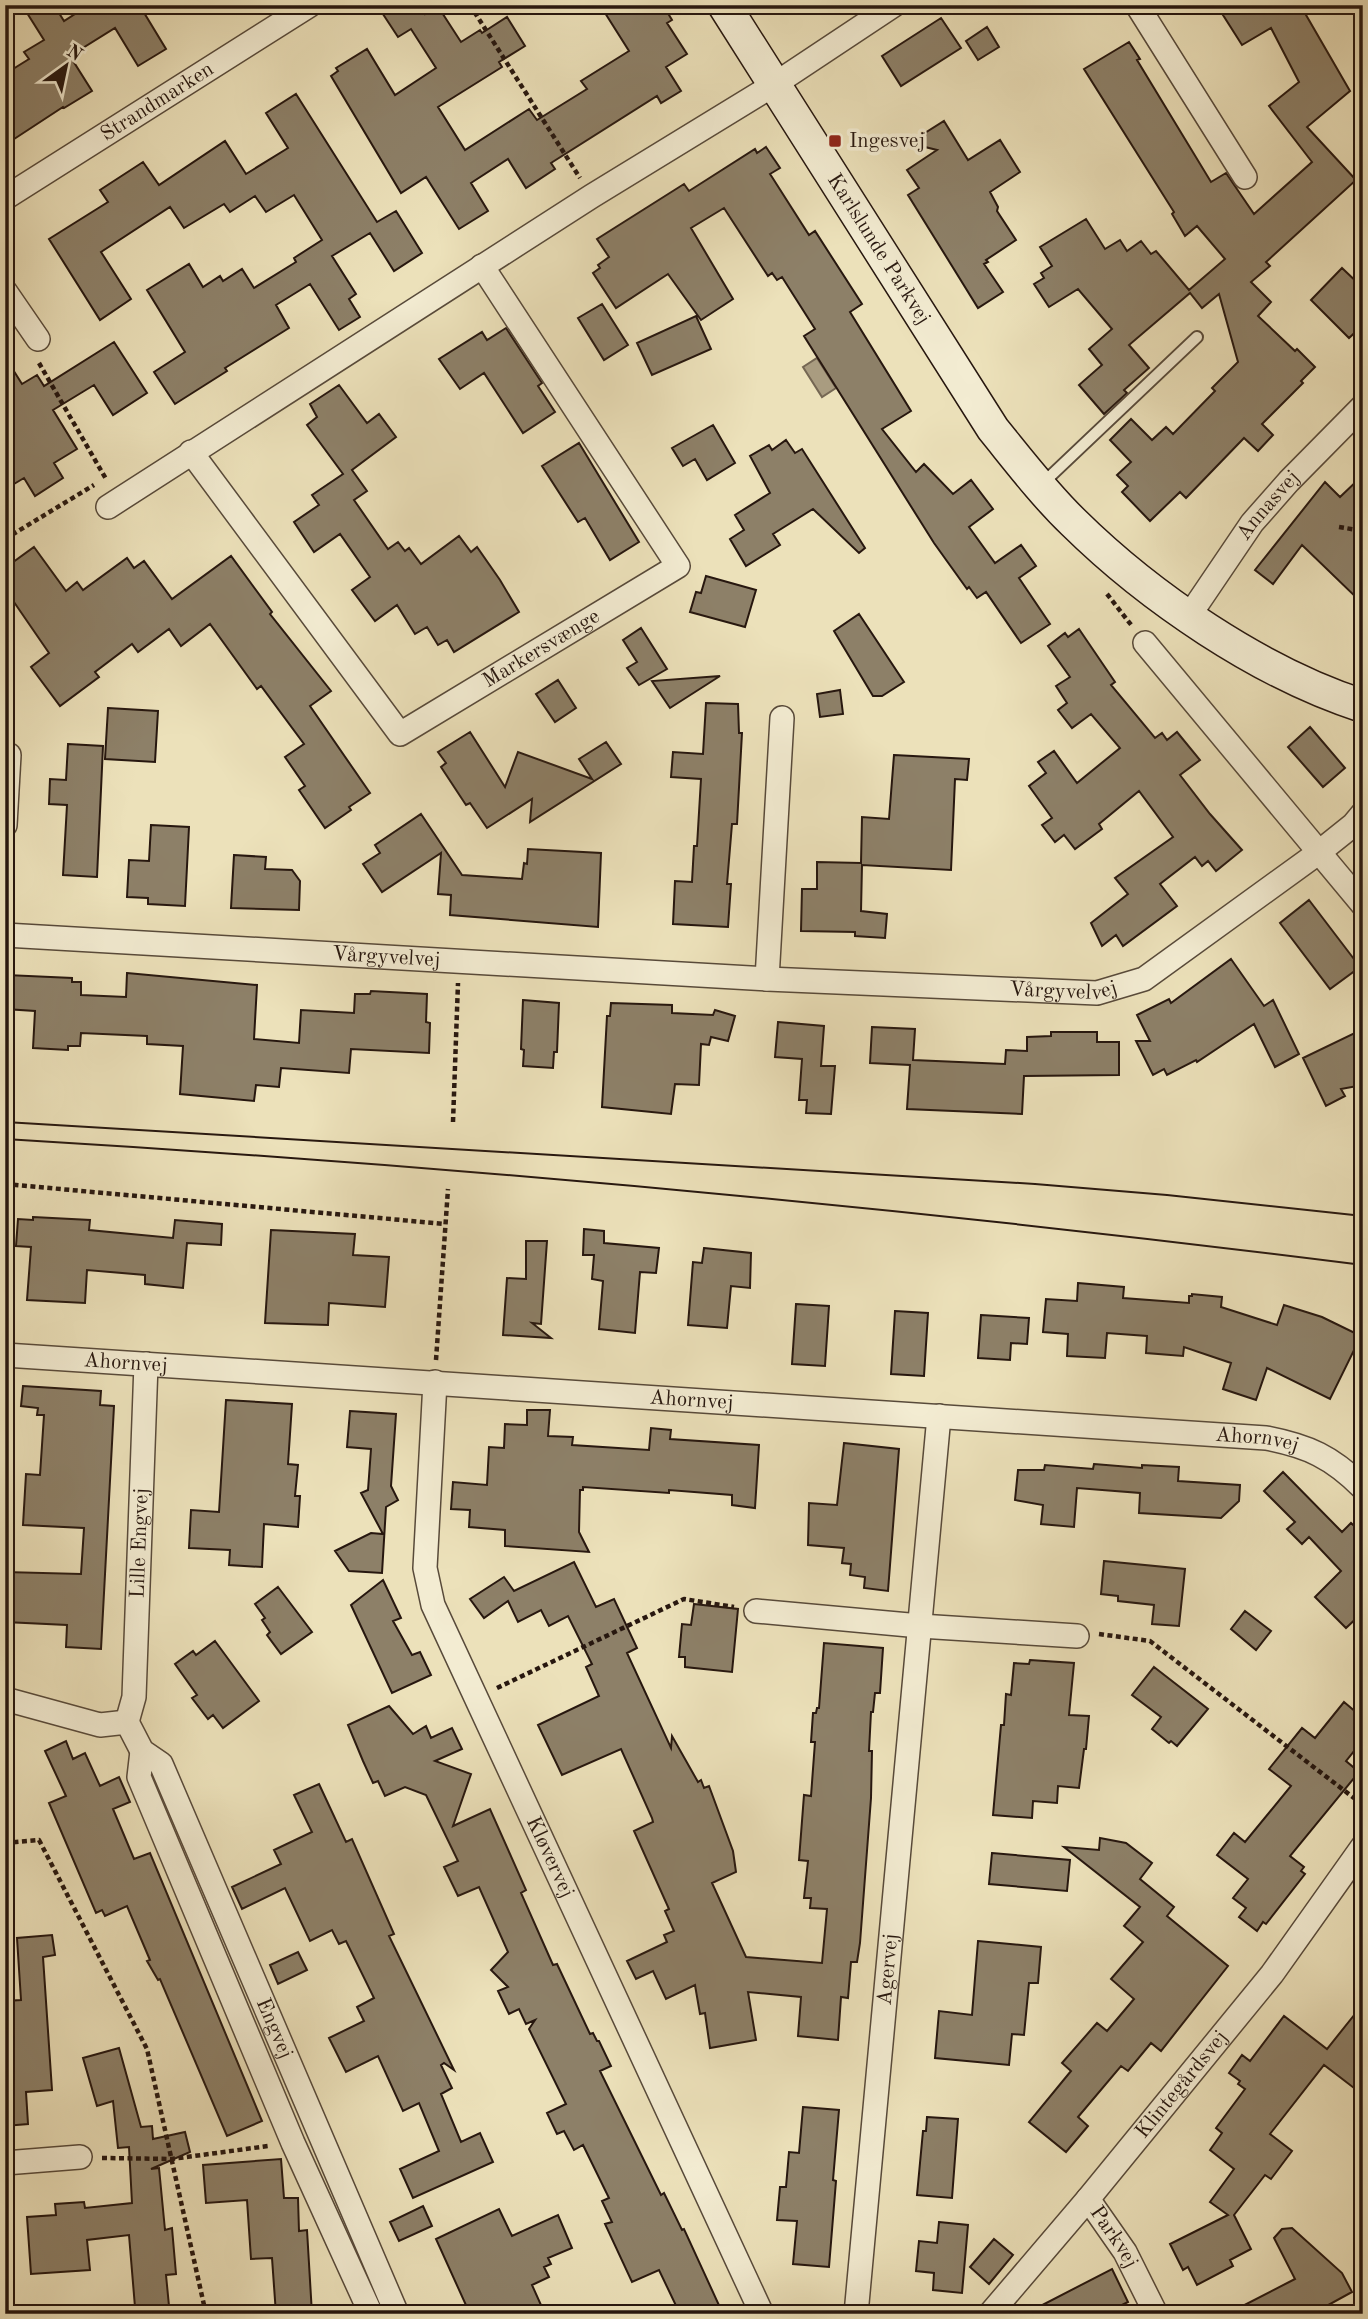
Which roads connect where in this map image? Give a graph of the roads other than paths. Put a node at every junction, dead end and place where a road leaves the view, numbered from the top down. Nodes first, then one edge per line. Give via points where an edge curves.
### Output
1 (310, 5) edge
2 (724, 5) edge
3 (894, 5) edge
4 (1137, 5) edge
5 (775, 84) junction
6 (1245, 177) dead end
7 (5, 198) edge
8 (482, 266) junction
9 (5, 291) edge
10 (1197, 337) dead end
11 (38, 339) road end
12 (1363, 406) edge
13 (191, 452) junction
14 (1040, 486) junction
15 (108, 507) road end
16 (1189, 616) junction
17 (1145, 643) dead end
18 (1363, 706) edge
19 (782, 718) dead end
20 (9, 755) dead end
21 (1363, 813) edge
22 (5, 825) edge
23 (1318, 853) junction
24 (1363, 905) edge
25 (5, 935) edge
26 (767, 979) junction
27 (5, 1355) edge
28 (146, 1364) junction
29 (435, 1382) junction
30 (939, 1416) junction
31 (1363, 1488) edge
32 (756, 1611) road end
33 (920, 1626) junction
34 (1077, 1636) road end
35 (5, 1699) edge
36 (127, 1722) junction
37 (142, 1751) junction
38 (1363, 1846) edge
39 (80, 2157) road end
40 (5, 2163) edge
41 (1088, 2199) junction
42 (371, 2314) edge
43 (397, 2314) edge
44 (762, 2314) edge
45 (856, 2314) edge
46 (990, 2314) edge
47 (1156, 2314) edge

1 - 7 street, Strandmarken
2 - 5 street, Karlslunde Parkvej
3 - 5 street
4 - 6 street
5 - 8 street
5 - 14 street, Karlslunde Parkvej via 993,429
8 - 13 street
8 - 13 street, Markersvænge via 678,566 400,734
9 - 11 street
10 - 14 lane
12 - 16 street, Annasvej via 1252,523
13 - 15 street
14 - 16 street, Karlslunde Parkvej via 1132,575
16 - 18 street, Karlslunde Parkvej via 1255,659
17 - 23 street
19 - 26 street
20 - 22 street
21 - 23 street, Vårgyvelvej
23 - 24 street
23 - 26 street, Vårgyvelvej via 1144,979 1097,993
25 - 26 street, Vårgyvelvej
27 - 28 street, Ahornvej
28 - 29 street, Ahornvej
28 - 36 street, Lille Engvej via 134,1697
29 - 30 street, Ahornvej
29 - 44 street, Kløvervej via 425,1569 433,1605
30 - 31 street, Ahornvej via 1266,1438 1298,1444 1324,1457
30 - 33 street, Agervej
32 - 33 street
33 - 34 street
33 - 45 street, Agervej
35 - 36 street via 100,1725
36 - 37 street, Engvej
37 - 42 street, Engvej via 139,1777 293,2143
37 - 43 street, Engvej via 161,1764
38 - 41 street, Klintegårdsvej via 1272,1975
39 - 40 street
41 - 46 street, Klintegårdsvej
41 - 47 street, Parkvej via 1125,2252

